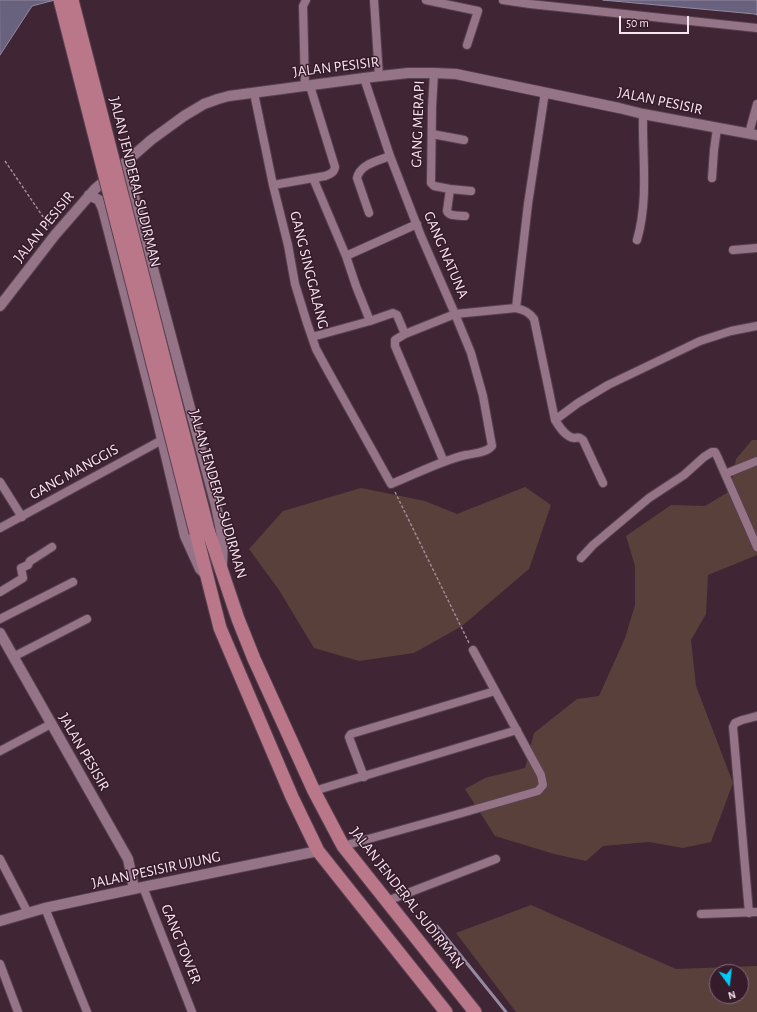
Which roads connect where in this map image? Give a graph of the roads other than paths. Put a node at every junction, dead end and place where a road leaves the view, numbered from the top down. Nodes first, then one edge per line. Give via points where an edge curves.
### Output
1 (60, 0) edge
2 (72, 0) edge
3 (306, 0) edge
4 (374, 0) edge
5 (426, 0) edge
6 (503, 0) edge
7 (757, 28) edge
8 (467, 45) dead end
9 (434, 73) junction
10 (379, 76) junction
11 (364, 78) junction
12 (308, 86) junction
13 (545, 92) junction
14 (254, 93) junction
15 (757, 104) edge
16 (643, 114) junction
17 (717, 128) junction
18 (432, 134) junction
19 (753, 134) edge
20 (464, 140) dead end
21 (390, 156) junction
22 (125, 163) junction
23 (313, 178) junction
24 (712, 178) dead end
25 (273, 185) junction
26 (450, 189) junction
27 (471, 190) dead end
28 (90, 195) junction
29 (369, 213) dead end
30 (465, 216) dead end
31 (417, 224) junction
32 (637, 240) dead end
33 (757, 248) edge
34 (733, 250) dead end
35 (346, 256) junction
36 (0, 306) edge
37 (516, 308) junction
38 (456, 314) junction
39 (370, 321) junction
40 (757, 326) edge
41 (405, 334) junction
42 (312, 337) junction
43 (555, 420) junction
44 (162, 440) junction
45 (757, 461) edge
46 (444, 462) junction
47 (724, 474) junction
48 (0, 482) edge
49 (603, 482) dead end
50 (22, 517) junction
51 (0, 528) edge
52 (202, 532) junction
53 (52, 547) dead end
54 (757, 547) edge
55 (581, 558) dead end
56 (222, 570) junction
57 (207, 576) junction
58 (73, 582) dead end
59 (0, 592) edge
60 (0, 619) edge
61 (87, 619) dead end
62 (0, 633) edge
63 (473, 650) road end
64 (13, 657) junction
65 (495, 691) junction
66 (757, 716) edge
67 (51, 724) junction
68 (517, 730) junction
69 (0, 751) edge
70 (364, 776) junction
71 (314, 791) junction
72 (343, 846) junction
73 (318, 851) junction
74 (0, 859) edge
75 (496, 859) dead end
76 (138, 888) junction
77 (387, 901) junction
78 (45, 908) junction
79 (753, 912) edge
80 (28, 913) junction
81 (701, 914) dead end
82 (0, 921) edge
83 (0, 964) edge
84 (18, 1012) edge
85 (87, 1012) edge
86 (192, 1012) edge
87 (446, 1012) edge
88 (475, 1012) edge

1 - 52 main road, JALAN JENDERAL SUDIRMAN, bridge
2 - 52 main road, JALAN JENDERAL SUDIRMAN, bridge
3 - 12 street via 303,6
4 - 10 street
5 - 8 street via 478,11
6 - 7 street
9 - 10 street, JALAN PESISIR
9 - 13 street, JALAN PESISIR via 470,76
9 - 18 street, GANG MERAPI
10 - 11 street, JALAN PESISIR
11 - 12 street, JALAN PESISIR
11 - 21 street, GANG NATUNA
12 - 14 street, JALAN PESISIR
12 - 23 street via 335,167 331,174
13 - 16 street, JALAN PESISIR
13 - 37 street
14 - 22 street, JALAN PESISIR via 229,96 195,109 151,140
14 - 25 street, GANG SINGGALANG
15 - 19 street
16 - 17 street, JALAN PESISIR
16 - 32 street via 643,200
17 - 19 street, JALAN PESISIR
17 - 24 street
18 - 20 street
18 - 26 street, GANG MERAPI via 431,183
21 - 29 street via 365,166 358,173 357,178
21 - 31 street, GANG NATUNA
22 - 28 street, JALAN PESISIR
22 - 56 street via 216,506 223,541
23 - 25 street
23 - 35 street
25 - 42 street, GANG SINGGALANG via 295,284
26 - 27 street, GANG MERAPI
26 - 30 street via 448,213
28 - 36 street, JALAN PESISIR
28 - 44 street via 99,200 103,209
31 - 35 street
31 - 38 street, GANG NATUNA
33 - 34 street
35 - 39 street
37 - 38 street
37 - 43 street via 529,313 534,320
38 - 41 street
38 - 46 street, GANG NATUNA via 471,353 483,396 492,446
39 - 41 street via 394,313
39 - 42 street
40 - 43 street via 700,341 608,385
41 - 46 street via 395,340 395,346
42 - 46 street, GANG SINGGALANG via 316,349 391,484
43 - 49 street via 572,438 583,440
44 - 50 street, GANG MANGGIS
44 - 57 street via 185,536 200,569
45 - 47 street
47 - 54 street
47 - 55 street via 715,452 712,452 649,498
48 - 50 street
50 - 51 street, GANG MANGGIS
52 - 56 main road, JALAN JENDERAL SUDIRMAN
52 - 57 main road, JALAN JENDERAL SUDIRMAN
53 - 59 street via 21,568 23,578
56 - 71 main road, JALAN JENDERAL SUDIRMAN via 254,659
57 - 73 main road, JALAN JENDERAL SUDIRMAN via 220,628
58 - 60 street
61 - 64 street
62 - 64 street, JALAN PESISIR
63 - 65 street
64 - 67 street, JALAN PESISIR
65 - 68 street
65 - 70 street via 351,734 350,740
66 - 79 street via 735,723 733,727
67 - 69 street
67 - 76 street, JALAN PESISIR via 128,859
68 - 70 street
68 - 72 street via 541,775 543,785 538,791
70 - 71 street
71 - 72 main road, JALAN JENDERAL SUDIRMAN
72 - 77 main road, JALAN JENDERAL SUDIRMAN
73 - 76 street, JALAN PESISIR UJUNG
73 - 87 main road, JALAN JENDERAL SUDIRMAN
74 - 80 street
75 - 77 street
76 - 78 street, JALAN PESISIR UJUNG
76 - 86 street, GANG TOWER
77 - 88 main road, JALAN JENDERAL SUDIRMAN
78 - 80 street, JALAN PESISIR UJUNG
78 - 85 street
79 - 81 street
80 - 82 street, JALAN PESISIR UJUNG
83 - 84 street

